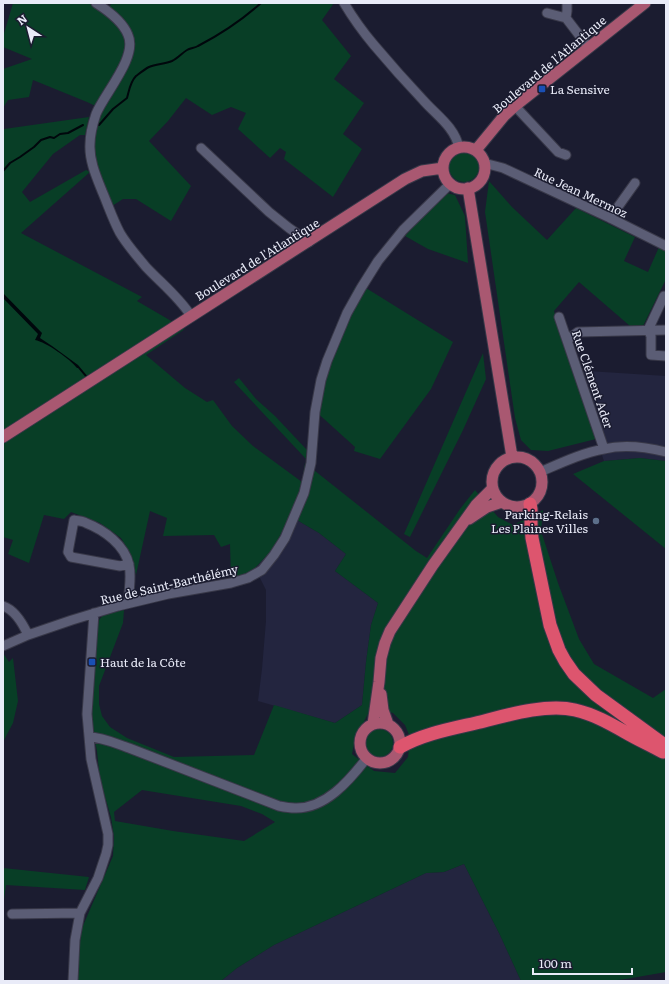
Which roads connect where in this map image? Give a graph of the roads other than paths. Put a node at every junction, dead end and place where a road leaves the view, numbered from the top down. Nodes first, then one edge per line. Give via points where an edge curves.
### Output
1 (96, 3) edge
2 (344, 3) edge
3 (567, 3) edge
4 (645, 3) edge
5 (547, 13) dead end
6 (566, 18) junction
7 (589, 48) junction
8 (515, 106) junction
9 (201, 148) dead end
10 (459, 148) junction
11 (476, 150) junction
12 (566, 155) dead end
13 (484, 163) junction
14 (443, 168) junction
15 (635, 183) dead end
16 (450, 184) junction
17 (468, 188) junction
18 (610, 218) junction
19 (309, 242) junction
20 (666, 246) edge
21 (664, 296) dead end
22 (191, 316) junction
23 (559, 316) dead end
24 (648, 330) junction
25 (666, 330) edge
26 (567, 340) junction
27 (666, 356) edge
28 (3, 437) edge
29 (604, 448) junction
30 (666, 452) edge
31 (512, 457) junction
32 (540, 472) junction
33 (492, 489) junction
34 (502, 502) junction
35 (530, 504) junction
36 (465, 521) junction
37 (129, 564) junction
38 (129, 603) junction
39 (3, 606) edge
40 (94, 614) junction
41 (28, 635) junction
42 (3, 646) edge
43 (379, 682) junction
44 (373, 724) junction
45 (388, 724) junction
46 (89, 737) junction
47 (666, 746) edge
48 (400, 747) junction
49 (666, 755) edge
50 (366, 759) junction
51 (80, 913) junction
52 (12, 914) dead end
53 (73, 981) edge

1 - 22 street via 124,27 129,36 130,47 126,62 96,113 92,126 90,145 97,179 110,211 129,246
2 - 10 street via 373,44 451,129
3 - 6 street
4 - 7 main road, Boulevard de l'Atlantique
5 - 6 street
6 - 7 street
7 - 8 main road, Boulevard de l'Atlantique
8 - 11 main road, Boulevard de l'Atlantique
8 - 12 street via 558,152
9 - 19 street via 269,212
10 - 11 main road
10 - 14 main road via 448,155
11 - 13 main road
13 - 17 main road via 483,176 474,186
13 - 18 street, Rue Jean Mermoz via 503,168
14 - 16 main road
14 - 19 main road, Boulevard de l'Atlantique via 422,171 405,179
15 - 18 street
16 - 17 main road
16 - 38 street, Rue de Saint-Barthélémy via 403,230 378,261 347,313 321,380 315,412 311,463 304,493 285,538 274,555 262,570 248,578
17 - 31 main road
18 - 20 street, Rue Jean Mermoz
19 - 22 main road, Boulevard de l'Atlantique
21 - 24 street
22 - 28 main road, Boulevard de l'Atlantique
23 - 26 street, Rue Clément Ader
24 - 25 street
24 - 26 street via 578,332
24 - 27 street via 651,336 651,355
26 - 29 street, Rue Clément Ader
29 - 30 street via 636,447
29 - 32 street
31 - 32 main road via 526,458 537,466
31 - 33 main road via 495,470
32 - 35 main road via 540,493
33 - 34 main road
33 - 36 main road
34 - 35 main road via 514,507
34 - 36 main road via 487,507
35 - 47 highway via 532,538 550,625 565,661 574,674 596,695
36 - 43 main road via 390,631 381,658
37 - 37 street via 118,545 109,536 85,522 74,520 68,552 70,557 120,566
37 - 38 street
38 - 40 street, Rue de Saint-Barthélémy
39 - 41 street via 14,614
40 - 41 street, Rue de Saint-Barthélémy
40 - 46 street via 87,714
41 - 42 street, Rue de Saint-Barthélémy
43 - 44 main road
43 - 45 main road
44 - 45 main road
44 - 50 main road via 362,733 360,739 362,753
45 - 48 main road via 398,733
46 - 50 street via 129,748 279,806 295,808 321,802 333,794
46 - 51 street via 108,845 98,878
48 - 49 highway via 410,741 444,731 537,709 559,708 589,714
48 - 50 main road via 394,758 384,764
51 - 52 street
51 - 53 street via 75,940

